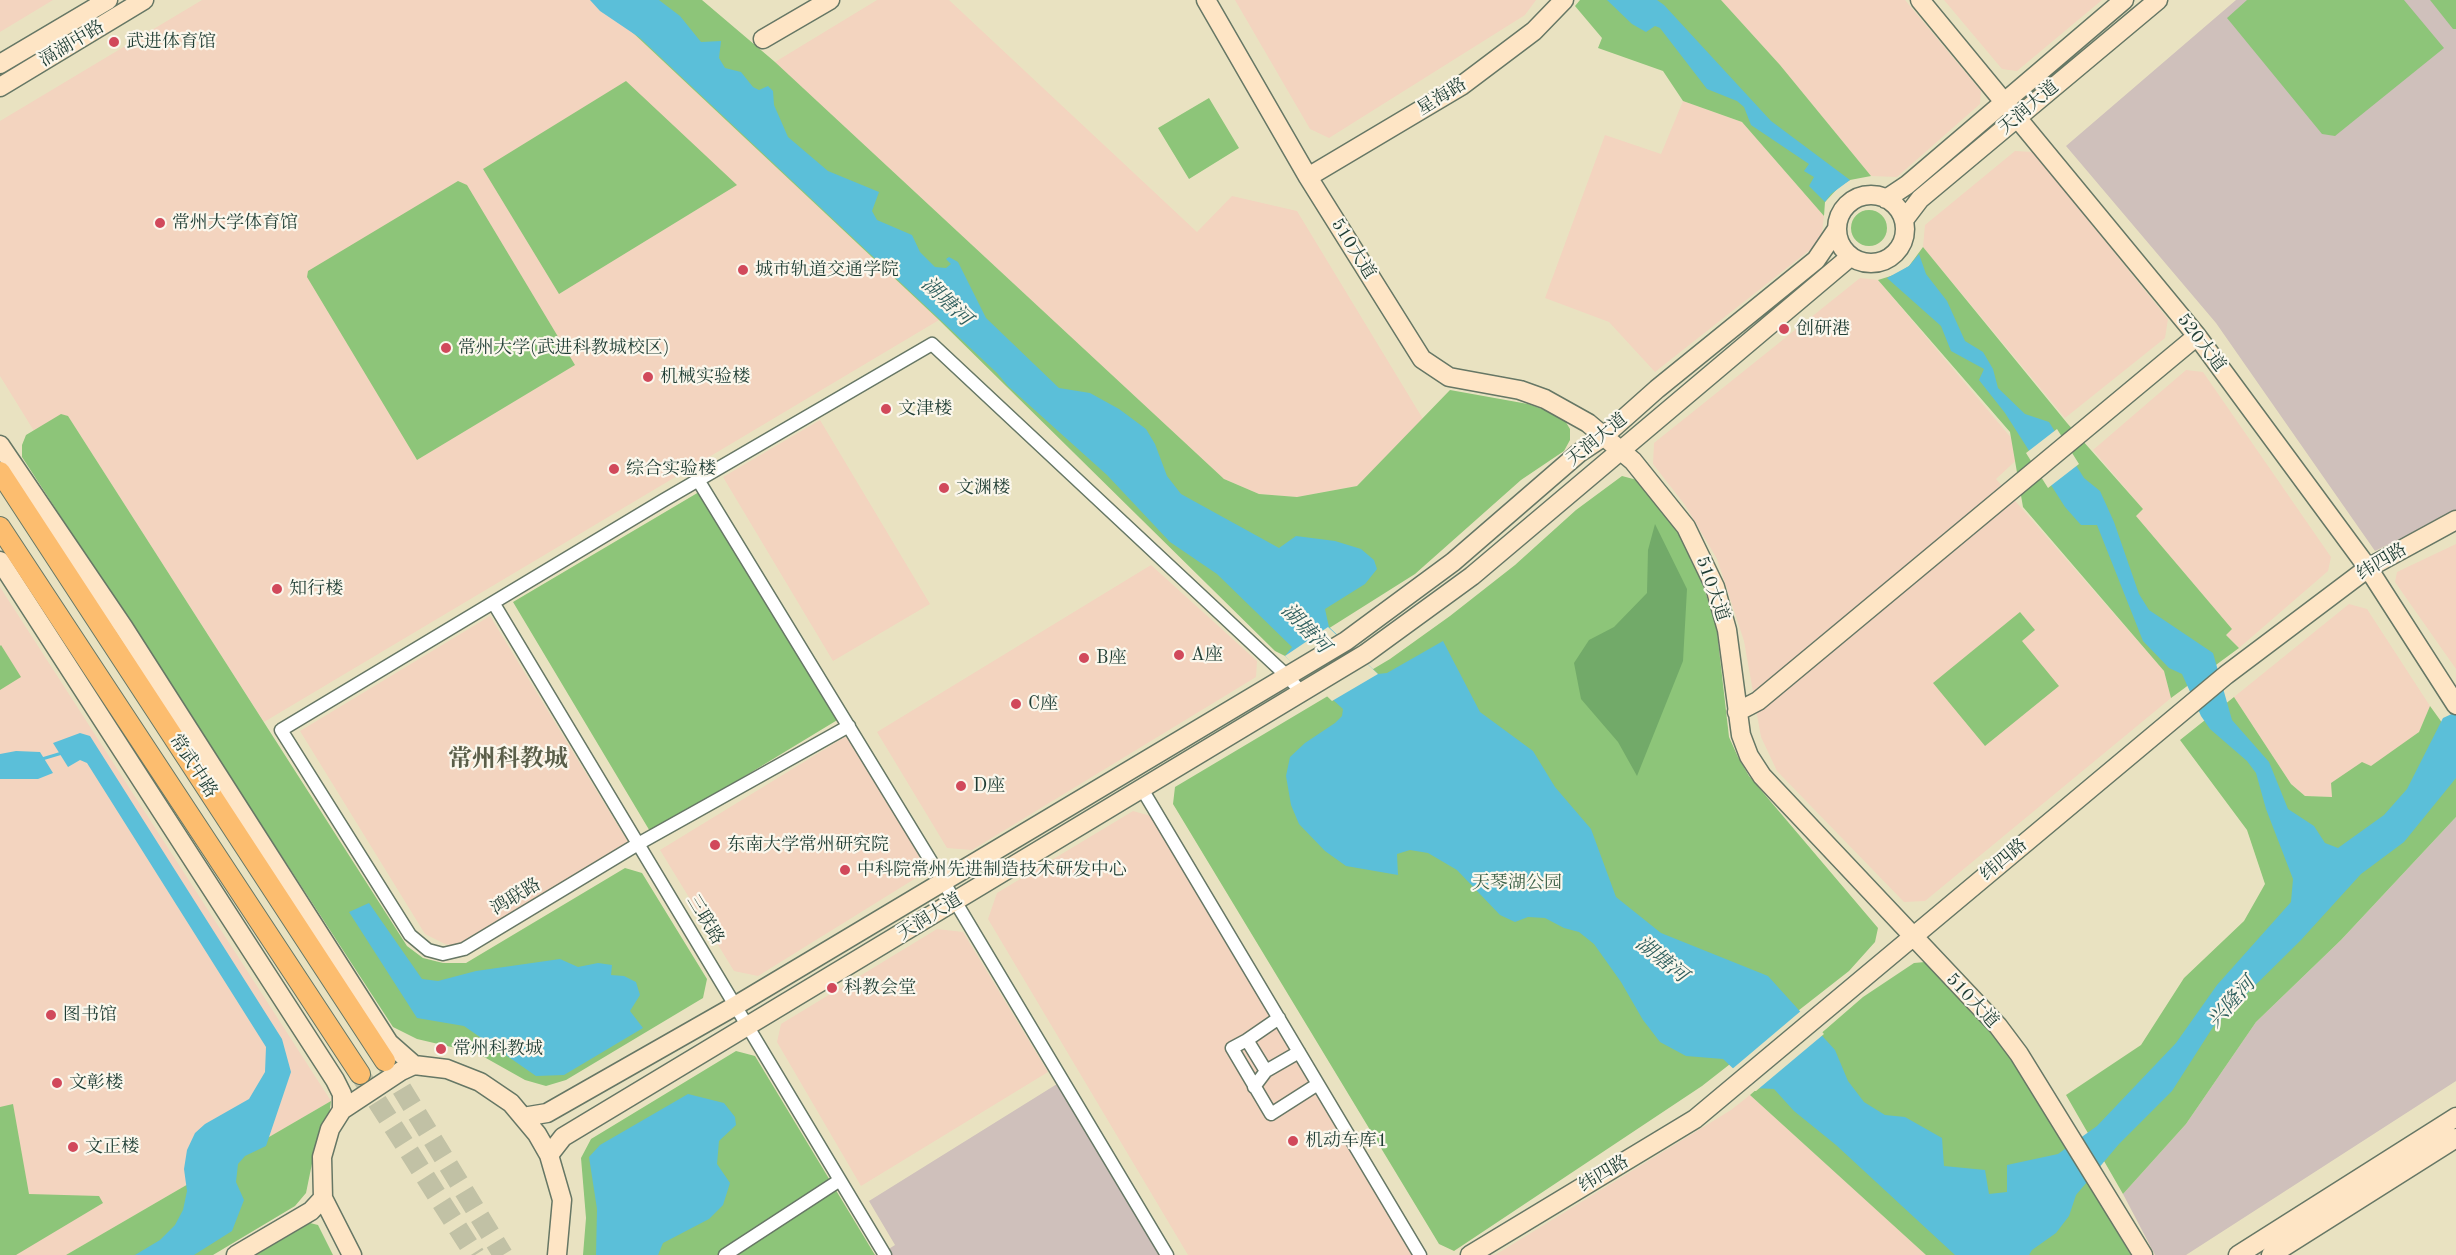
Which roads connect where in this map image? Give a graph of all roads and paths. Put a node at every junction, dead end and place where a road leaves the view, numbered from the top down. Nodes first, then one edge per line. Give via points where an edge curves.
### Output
1 (108, 0) edge
2 (144, 0) edge
3 (830, 0) edge
4 (1206, 0) edge
5 (1564, 0) edge
6 (1920, 0) edge
7 (2124, 0) edge
8 (2158, 0) edge
9 (763, 39) dead end
10 (0, 64) edge
11 (0, 87) edge
12 (2005, 101) junction
13 (2018, 117) junction
14 (1308, 177) junction
15 (1886, 199) junction
16 (1904, 220) junction
17 (1837, 229) junction
18 (1850, 257) junction
19 (2197, 336) junction
20 (1603, 437) junction
21 (0, 445) edge
22 (1620, 450) junction
23 (0, 472) edge
24 (698, 480) junction
25 (2456, 520) edge
26 (0, 526) edge
27 (0, 561) edge
28 (2368, 568) junction
29 (494, 604) junction
30 (1294, 673) junction
31 (1309, 688) junction
32 (2456, 705) edge
33 (1737, 712) junction
34 (849, 726) junction
35 (1142, 789) junction
36 (638, 844) junction
37 (944, 881) junction
38 (955, 902) junction
39 (1912, 938) junction
40 (735, 1006) junction
41 (1279, 1018) junction
42 (747, 1025) junction
43 (1247, 1040) junction
44 (1299, 1052) junction
45 (385, 1061) tunnel mouth
46 (414, 1065) junction
47 (1266, 1071) junction
48 (360, 1074) tunnel mouth
49 (1318, 1084) junction
50 (1254, 1087) junction
51 (342, 1110) junction
52 (523, 1117) junction
53 (2456, 1118) edge
54 (2456, 1138) edge
55 (549, 1155) junction
56 (840, 1180) junction
57 (323, 1198) junction
58 (236, 1255) edge
59 (352, 1255) edge
60 (557, 1255) edge
61 (725, 1255) edge
62 (885, 1255) edge
63 (1167, 1255) edge
64 (1420, 1255) edge
65 (1470, 1255) edge
66 (2143, 1255) edge
67 (2238, 1255) edge
68 (2271, 1255) edge

1 - 10 street, 滆湖中路
2 - 11 street, 滆湖中路
3 - 9 street
4 - 14 street, 510大道
5 - 14 street, 星海路 via 1534,31 1461,86
6 - 12 street, 520大道
7 - 12 street, 天润大道
8 - 13 street, 天润大道
12 - 13 street, 520大道
12 - 15 street, 天润大道
13 - 16 street, 天润大道 via 1920,200
13 - 19 street, 520大道
14 - 20 street, 510大道 via 1422,359 1449,377 1520,390 1545,399 1588,423
15 - 16 street via 1895,204
15 - 17 street, 天润大道 via 1864,196 1853,200 1839,217
16 - 18 street, 天润大道 via 1904,240 1891,257 1871,264
17 - 18 street
17 - 20 street, 天润大道 via 1816,260
18 - 22 street, 天润大道
19 - 28 street, 520大道
19 - 33 street via 1758,701
20 - 22 street, 510大道
20 - 30 street, 天润大道 via 1579,453 1453,562 1346,641
21 - 46 street via 130,638 389,1043
22 - 31 street, 天润大道 via 1472,576 1365,654
22 - 33 street, 510大道 via 1634,461 1686,526 1702,557 1727,630
23 - 45 main road, 常武中路
24 - 29 street
24 - 30 street via 933,344
24 - 34 street
25 - 28 street, 纬四路
26 - 48 main road, 常武中路
27 - 51 street via 329,1070 342,1094
28 - 32 street, 520大道
28 - 39 street, 纬四路 via 2226,675
29 - 36 street, 三联路
29 - 36 street, 鸿联路 via 281,730 410,935 428,950 443,954 464,949
30 - 31 street
30 - 37 street, 天润大道
31 - 35 street, 天润大道
33 - 39 street, 510大道 via 1749,756 1762,776
34 - 36 street, 鸿联路
34 - 37 street
35 - 38 street, 天润大道
35 - 41 street
36 - 40 street, 三联路
37 - 38 street
37 - 40 street, 天润大道
38 - 42 street, 天润大道
38 - 63 street
39 - 65 street, 纬四路 via 1695,1119
39 - 66 street, 510大道 via 1998,1026 2019,1054
40 - 42 street, 三联路
40 - 52 street, 天润大道 via 547,1113
41 - 43 street
41 - 44 street
42 - 55 street, 天润大道 via 563,1137
42 - 56 street, 三联路
43 - 47 street
43 - 50 street via 1229,1045
44 - 47 street
44 - 49 street
46 - 51 street
46 - 52 street via 447,1069 480,1082 511,1103
47 - 50 street
49 - 50 street via 1271,1114
49 - 64 street
51 - 57 street via 330,1129 322,1157
52 - 55 street
53 - 67 street
54 - 68 street
55 - 60 street via 562,1200
56 - 61 street
56 - 62 street, 三联路
57 - 58 street via 311,1211
57 - 59 street

